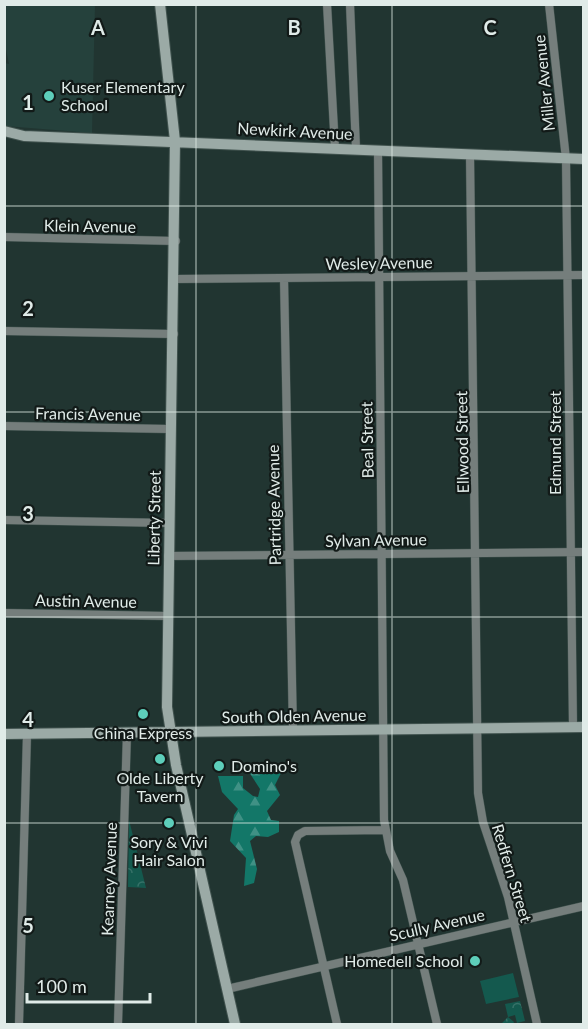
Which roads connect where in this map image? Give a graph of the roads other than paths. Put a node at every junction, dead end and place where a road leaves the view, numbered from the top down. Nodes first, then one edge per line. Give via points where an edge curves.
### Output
1 (160, 4) edge
2 (327, 4) edge
3 (350, 4) edge
4 (549, 4) edge
5 (4, 131) edge
6 (175, 141) junction
7 (335, 148) junction
8 (356, 149) junction
9 (378, 150) junction
10 (470, 154) junction
11 (566, 159) junction
12 (584, 159) edge
13 (4, 237) edge
14 (176, 241) junction
15 (379, 275) junction
16 (568, 275) junction
17 (584, 275) edge
18 (472, 276) junction
19 (284, 278) junction
20 (175, 279) junction
21 (4, 331) edge
22 (174, 334) junction
23 (4, 426) edge
24 (170, 429) junction
25 (4, 520) edge
26 (169, 523) junction
27 (569, 552) junction
28 (584, 552) edge
29 (383, 554) junction
30 (477, 554) junction
31 (288, 555) junction
32 (168, 556) junction
33 (4, 613) edge
34 (168, 616) junction
35 (578, 727) edge
36 (479, 728) junction
37 (384, 730) junction
38 (293, 731) junction
39 (170, 733) junction
40 (4, 734) edge
41 (27, 734) junction
42 (127, 734) junction
43 (385, 830) junction
44 (584, 906) edge
45 (513, 921) junction
46 (419, 942) junction
47 (323, 965) junction
48 (227, 989) junction
49 (19, 1024) edge
50 (118, 1024) edge
51 (235, 1024) edge
52 (337, 1024) edge
53 (437, 1024) edge
54 (537, 1024) edge

1 - 6 street, Liberty Street
2 - 7 street
3 - 8 street
4 - 11 street, Miller Avenue
5 - 6 street, Newkirk Avenue via 24,136
6 - 7 street, Newkirk Avenue
6 - 14 street, Liberty Street
7 - 8 street, Newkirk Avenue
8 - 9 street, Newkirk Avenue
9 - 10 street, Newkirk Avenue
9 - 15 street, Beal Street
10 - 11 street, Newkirk Avenue
10 - 18 street, Ellwood Street
11 - 12 street, Newkirk Avenue
11 - 16 street, Edmund Street
13 - 14 street, Klein Avenue
14 - 20 street, Liberty Street
15 - 18 street, Wesley Avenue
15 - 19 street, Wesley Avenue
15 - 29 street, Beal Street
16 - 17 street, Wesley Avenue
16 - 18 street, Wesley Avenue
16 - 27 street, Edmund Street
18 - 30 street, Ellwood Street
19 - 20 street, Wesley Avenue
19 - 31 street, Partridge Avenue
20 - 22 street, Liberty Street
21 - 22 street
22 - 24 street, Liberty Street
23 - 24 street, Francis Avenue
24 - 26 street, Liberty Street
25 - 26 street
26 - 32 street, Liberty Street
27 - 28 street, Sylvan Avenue
27 - 30 street, Sylvan Avenue
27 - 35 street, Edmund Street
29 - 30 street, Sylvan Avenue
29 - 31 street, Sylvan Avenue
29 - 37 street, Beal Street
30 - 36 street, Ellwood Street
31 - 32 street, Sylvan Avenue
31 - 38 street, Partridge Avenue
32 - 34 street, Liberty Street
33 - 34 street, Austin Avenue
34 - 39 street, Liberty Street
35 - 36 street, South Olden Avenue
36 - 37 street, South Olden Avenue
36 - 45 street, Redfern Street via 480,809
37 - 38 street, South Olden Avenue
37 - 43 street, Beal Street
38 - 39 street, South Olden Avenue
39 - 42 street, South Olden Avenue
39 - 48 street, Liberty Street
40 - 41 street, South Olden Avenue
41 - 42 street, South Olden Avenue
41 - 49 street
42 - 50 street, Kearney Avenue
43 - 46 street, Beal Street
43 - 47 street via 305,831 298,835 297,851
44 - 45 street, Scully Avenue
45 - 46 street, Scully Avenue
45 - 54 street, Redfern Street
46 - 47 street, Scully Avenue
46 - 53 street, Beal Street
47 - 48 street, Scully Avenue
47 - 52 street
48 - 51 street, Liberty Street

